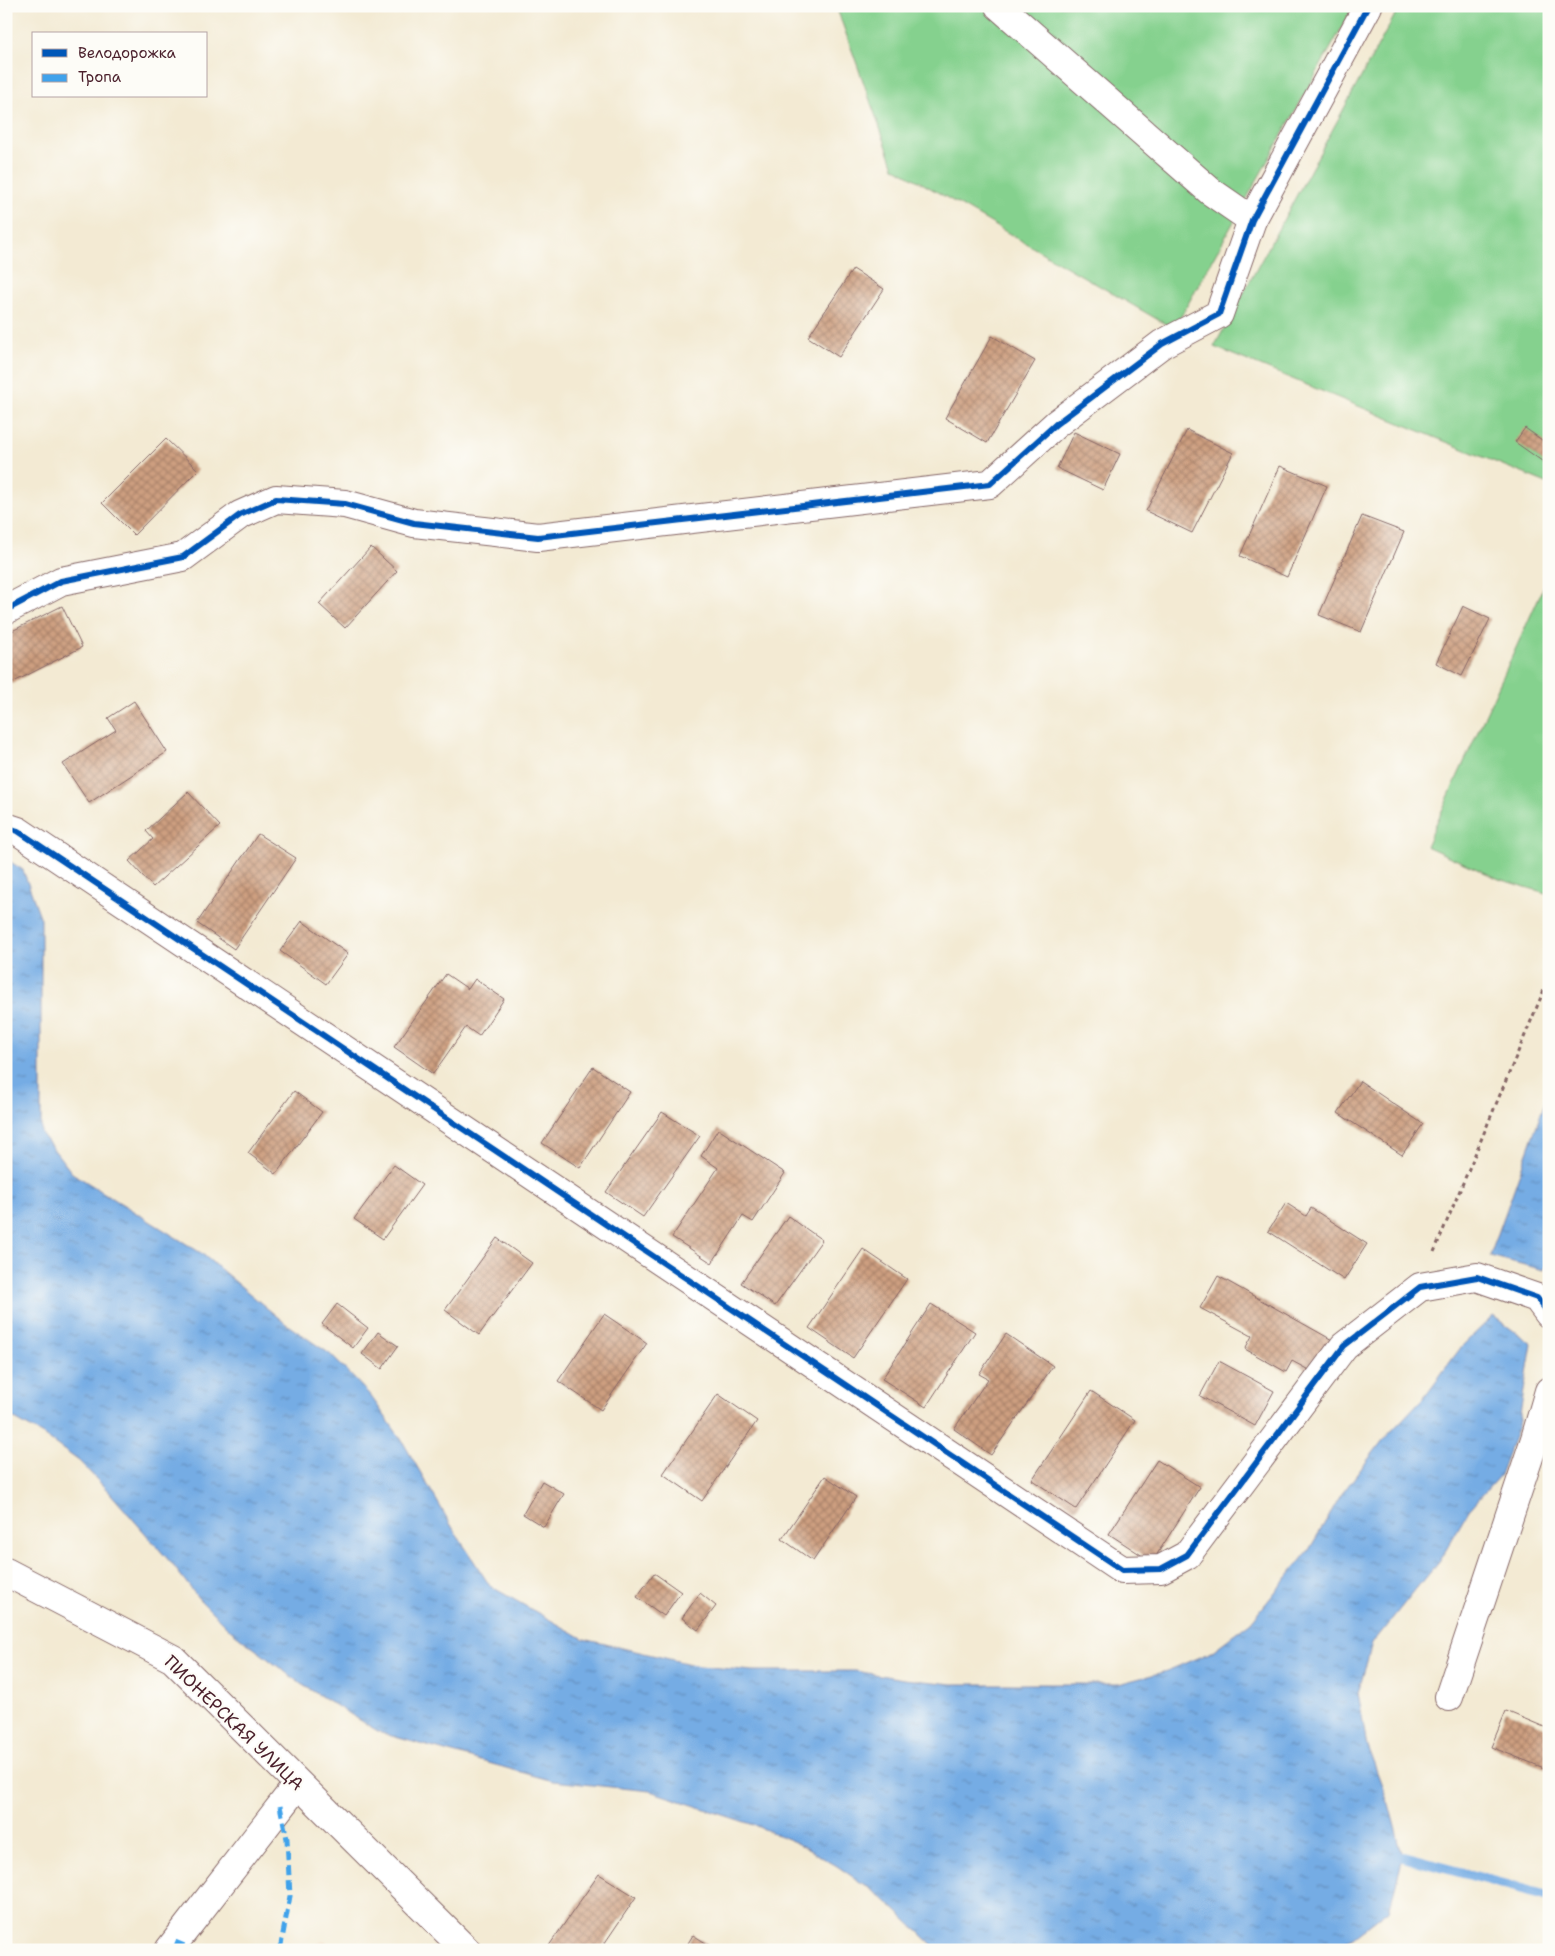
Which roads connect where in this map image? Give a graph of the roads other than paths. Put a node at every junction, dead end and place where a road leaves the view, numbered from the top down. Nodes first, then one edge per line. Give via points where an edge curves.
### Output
1 (999, 6) edge
2 (1368, 6) edge
3 (1252, 220) junction
4 (6, 610) edge
5 (6, 826) edge
6 (1549, 1314) edge
7 (1549, 1391) edge
8 (6, 1572) edge
9 (1449, 1697) dead end
10 (298, 1784) junction
11 (169, 1950) edge
12 (466, 1950) edge

1 - 3 street via 1210,191
2 - 3 street
3 - 4 street via 1219,314 1162,344 1056,424 990,484 538,537 414,523 345,504 276,499 240,515 183,557 61,581
5 - 6 street via 26,836 1122,1570 1161,1569 1186,1555 1344,1346 1420,1287 1478,1277 1537,1298
7 - 9 street
8 - 10 street, ПИОНЕРСКАЯ УЛИЦА via 173,1659
10 - 11 street
10 - 12 street, ПИОНЕРСКАЯ УЛИЦА

